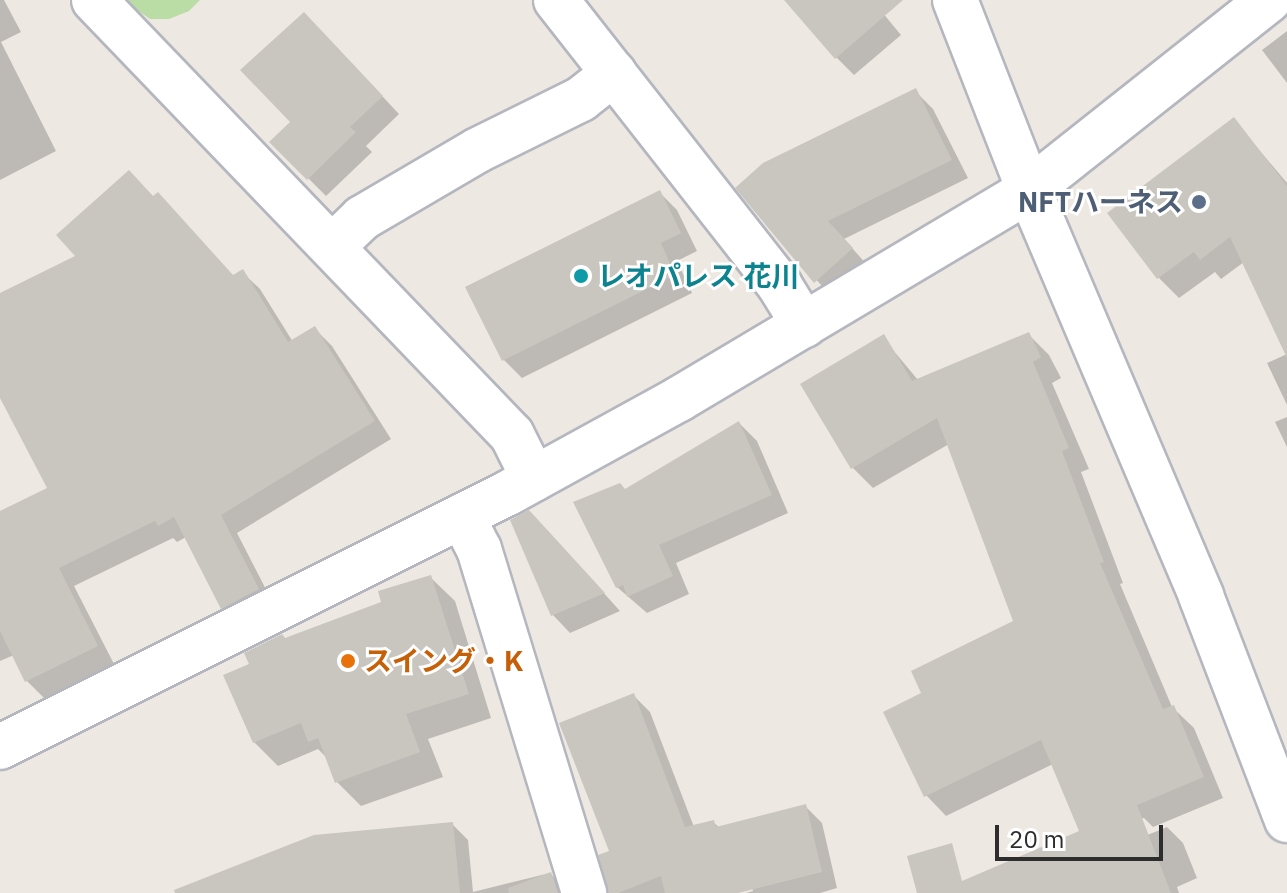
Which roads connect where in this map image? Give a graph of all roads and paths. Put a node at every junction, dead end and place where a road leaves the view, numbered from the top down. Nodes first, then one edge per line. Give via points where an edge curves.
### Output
1 (94, 0) edge
2 (556, 0) edge
3 (955, 0) edge
4 (1269, 0) edge
5 (614, 73) junction
6 (1029, 190) junction
7 (332, 247) junction
8 (804, 325) junction
9 (534, 479) junction
10 (462, 516) junction
11 (0, 747) edge
12 (1287, 820) edge
13 (584, 893) edge

1 - 7 street
2 - 5 street
3 - 6 street
4 - 6 street
5 - 7 street via 581,99 478,150 362,218
5 - 8 street via 780,286
6 - 8 street
6 - 12 street via 1201,596
7 - 9 street via 512,435
8 - 9 street
9 - 10 street
10 - 11 street
10 - 13 street via 479,549

